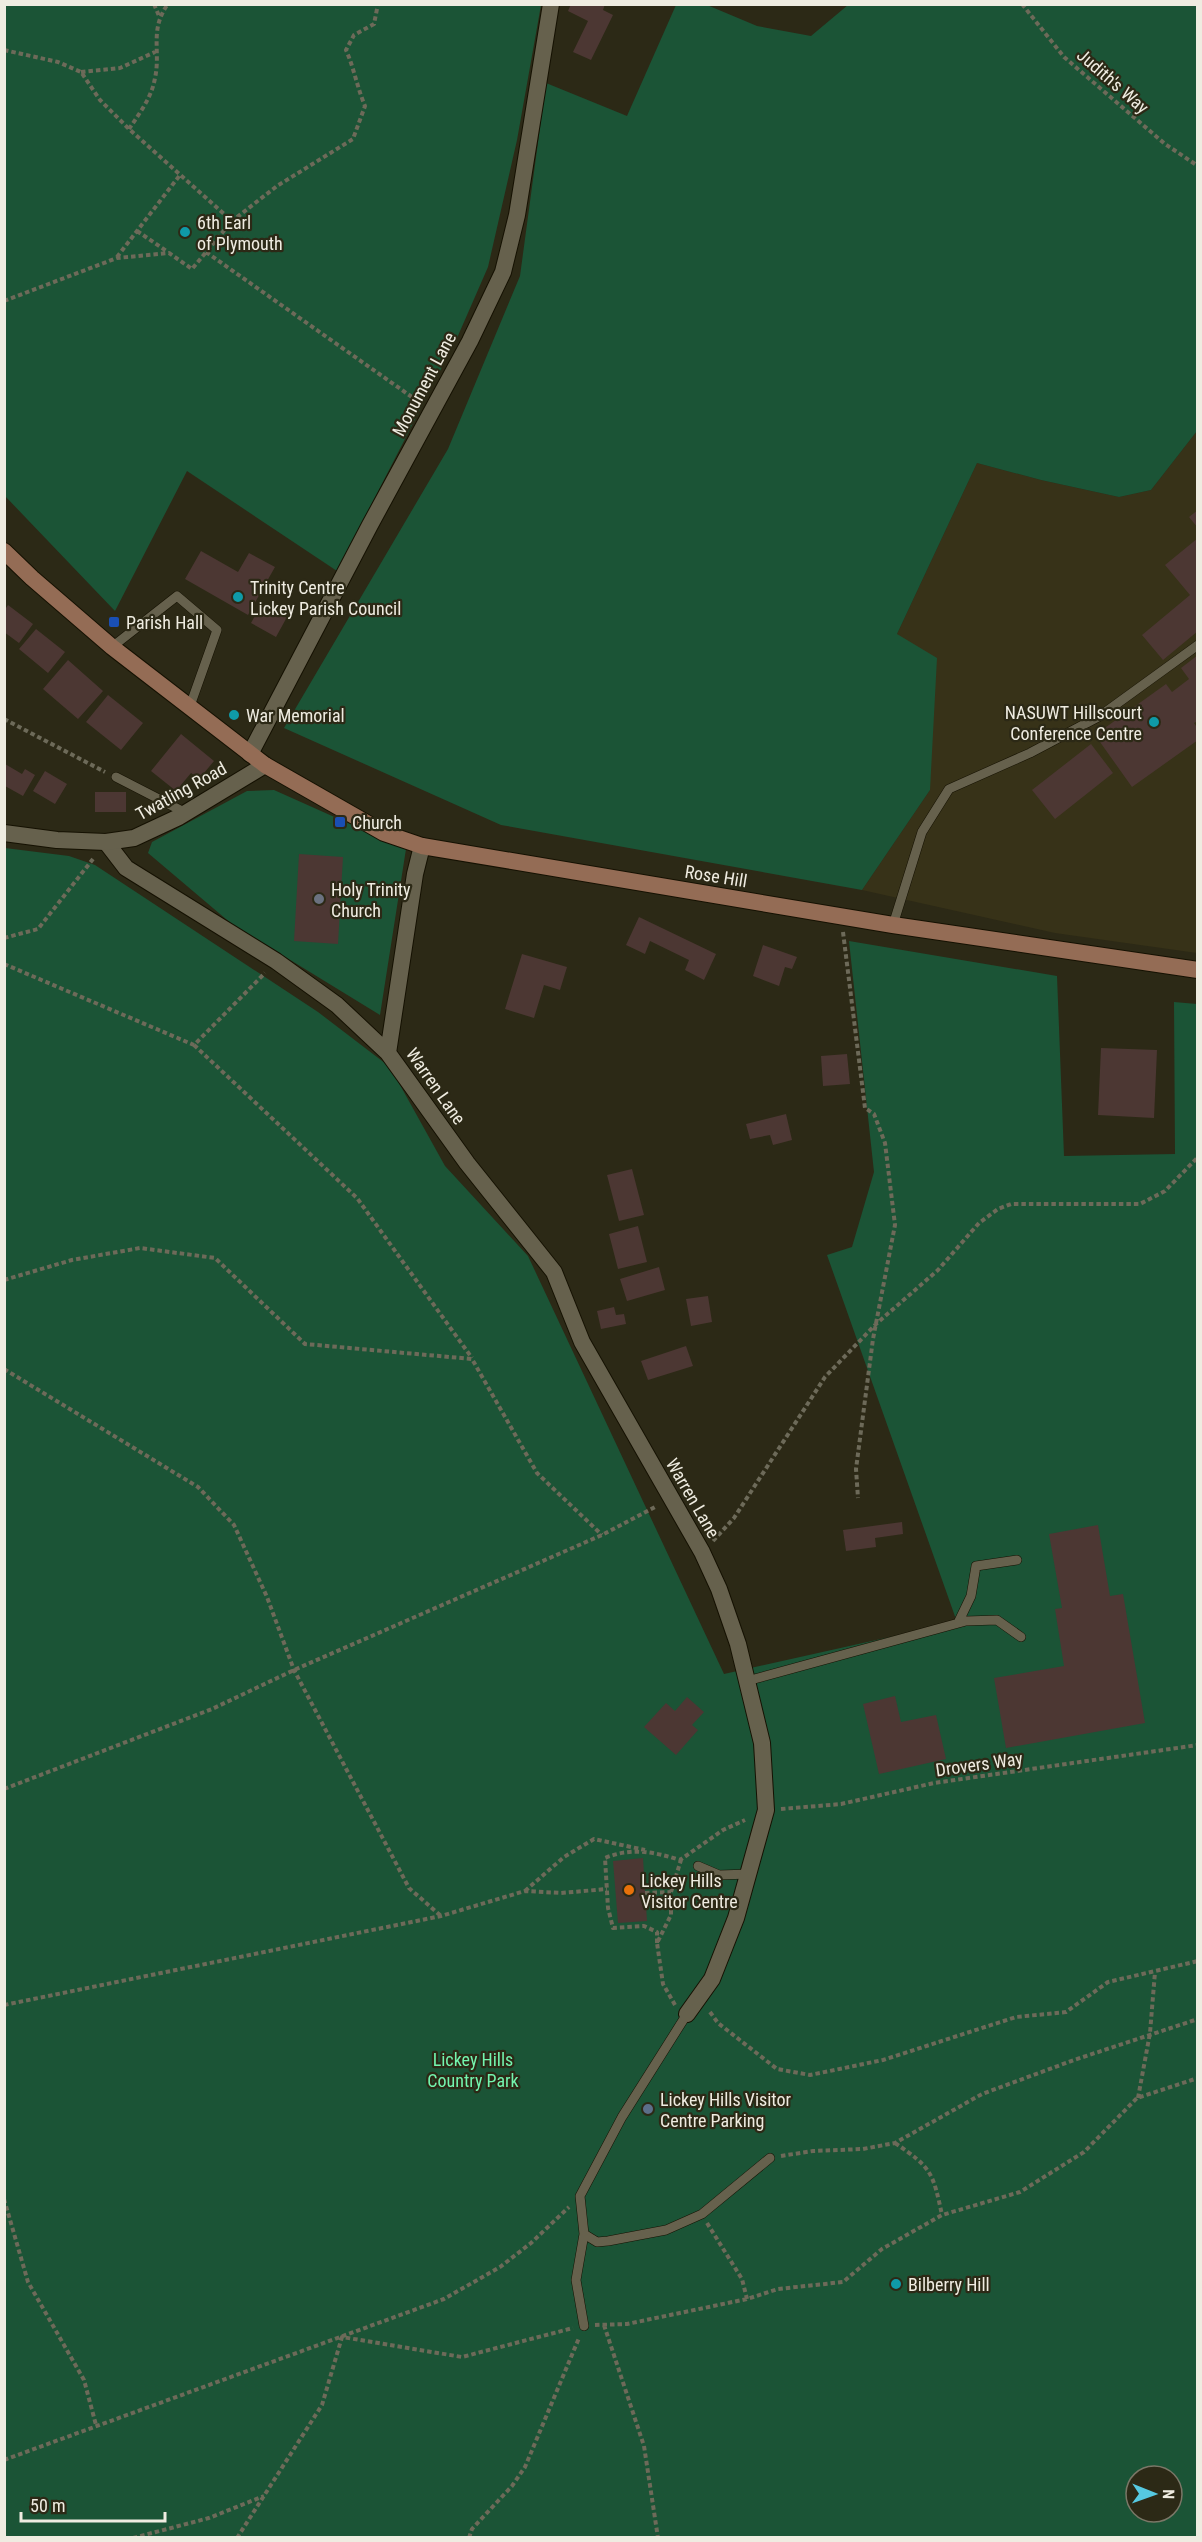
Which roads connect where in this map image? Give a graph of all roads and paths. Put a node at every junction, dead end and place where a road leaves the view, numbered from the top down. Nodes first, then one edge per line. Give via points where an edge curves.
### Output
1 (154, 4) edge
2 (168, 4) edge
3 (378, 4) edge
4 (551, 4) edge
5 (1022, 4) edge
6 (159, 17) junction
7 (4, 50) edge
8 (155, 52) junction
9 (81, 72) junction
10 (129, 129) junction
11 (1197, 166) edge
12 (180, 175) junction
13 (232, 221) junction
14 (137, 231) junction
15 (206, 252) junction
16 (168, 253) junction
17 (117, 258) junction
18 (4, 301) edge
19 (431, 411) junction
20 (4, 551) edge
21 (1197, 645) edge
22 (112, 647) junction
23 (190, 706) junction
24 (4, 719) edge
25 (250, 754) junction
26 (265, 765) junction
27 (116, 777) joint
28 (186, 813) junction
29 (4, 833) edge
30 (106, 842) junction
31 (422, 846) junction
32 (845, 917) junction
33 (893, 925) junction
34 (4, 938) edge
35 (276, 961) junction
36 (4, 964) edge
37 (1197, 970) edge
38 (194, 1045) junction
39 (388, 1053) junction
40 (1197, 1157) edge
41 (4, 1280) edge
42 (876, 1324) junction
43 (472, 1359) junction
44 (4, 1369) edge
45 (858, 1498) dead end
46 (671, 1499) junction
47 (602, 1535) junction
48 (702, 1552) junction
49 (1017, 1560) dead end
50 (958, 1623) junction
51 (1021, 1637) dead end
52 (294, 1670) junction
53 (747, 1681) junction
54 (1197, 1745) edge
55 (4, 1789) edge
56 (766, 1810) junction
57 (658, 1853) junction
58 (680, 1860) junction
59 (698, 1866) joint
60 (750, 1874) junction
61 (608, 1889) junction
62 (525, 1891) junction
63 (671, 1892) junction
64 (645, 1893) dead end
65 (441, 1916) junction
66 (657, 1943) junction
67 (1197, 1961) edge
68 (1155, 1971) junction
69 (699, 1999) junction
70 (4, 2005) edge
71 (687, 2014) junction
72 (1197, 2019) edge
73 (1150, 2033) junction
74 (1197, 2078) edge
75 (1137, 2098) junction
76 (895, 2143) junction
77 (770, 2158) joint
78 (580, 2196) junction
79 (4, 2199) edge
80 (702, 2214) junction
81 (942, 2215) junction
82 (584, 2234) junction
83 (747, 2299) junction
84 (604, 2325) junction
85 (584, 2326) junction
86 (342, 2337) junction
87 (96, 2425) junction
88 (4, 2460) edge
89 (265, 2496) junction
90 (133, 2538) edge
91 (237, 2538) edge
92 (469, 2538) edge
93 (658, 2538) edge

1 - 6 path
2 - 6 path
3 - 13 path via 374,24 354,35 346,50 365,106 353,139 277,186
4 - 19 street, Monument Lane via 517,215 502,272 470,342
5 - 11 path, Judith's Way via 1064,57
6 - 8 path
7 - 9 path via 58,62
8 - 9 path via 120,68
8 - 10 path via 156,78
9 - 10 path via 100,100
10 - 12 path
12 - 13 path
12 - 14 path
13 - 15 path
14 - 16 path
14 - 17 path
15 - 16 path via 192,269
15 - 19 path
16 - 17 path
17 - 18 path
19 - 25 street, Monument Lane
20 - 22 main road, Rose Hill
21 - 33 lane via 1100,716 1030,753 948,789 922,832
22 - 23 main road, Rose Hill
22 - 23 lane via 177,597 217,630
23 - 25 main road, Rose Hill
24 - 27 path
25 - 26 main road, Rose Hill
26 - 28 street, Twatling Road
26 - 31 main road, Rose Hill via 384,833
27 - 28 lane
28 - 30 street, Twatling Road via 134,838
29 - 30 street, Twatling Road
30 - 34 path via 38,929
30 - 35 street, Warren Lane via 126,868
31 - 32 main road, Rose Hill
31 - 39 street, Warren Lane
32 - 33 main road, Rose Hill
32 - 42 path via 842,939 865,1108 874,1114 885,1143 895,1225
33 - 37 main road, Rose Hill
35 - 38 path
35 - 39 street, Warren Lane via 337,1005
36 - 38 path
38 - 43 path via 357,1198
39 - 46 street, Warren Lane via 466,1163 554,1272 582,1342
40 - 42 path via 1165,1191 1140,1204 1011,1204 998,1209 979,1223 938,1270
41 - 43 path via 72,1260 140,1248 214,1258 305,1344
42 - 45 path via 856,1469
42 - 48 path via 825,1377 734,1518
43 - 47 path via 537,1473
44 - 52 path via 198,1487 234,1525 267,1596
46 - 47 path
46 - 48 street, Warren Lane
47 - 52 path
48 - 53 street, Warren Lane via 719,1589
49 - 50 lane via 976,1566 970,1596
50 - 51 lane via 997,1620
50 - 53 lane
52 - 55 path via 212,1709
52 - 65 path via 409,1888
53 - 56 street, Warren Lane via 762,1743
54 - 56 path, Drovers Way via 934,1783 841,1804
56 - 58 path via 723,1830
56 - 60 street, Warren Lane
57 - 58 path
57 - 61 path via 622,1851 605,1858
57 - 62 path via 594,1839 564,1857
58 - 59 path
58 - 63 path
59 - 60 lane via 719,1875
60 - 69 street, Warren Lane via 712,1978
61 - 62 path
61 - 66 path via 614,1928 644,1926 657,1932
62 - 65 path
63 - 64 path
63 - 66 path via 671,1916
65 - 70 path
66 - 71 path via 663,1984 678,2008
67 - 68 path
68 - 69 path via 1108,1982 1066,2012 1017,2018 883,2060 810,2075 777,2069 718,2023
68 - 73 path
69 - 71 street, Warren Lane
71 - 78 lane via 622,2117
72 - 73 path
73 - 75 path
73 - 76 path via 982,2094
74 - 75 path
75 - 81 path via 1084,2152 1020,2192
76 - 77 path
76 - 81 path via 920,2160 934,2179
77 - 80 lane
78 - 82 lane
78 - 86 path via 500,2267 444,2299
79 - 87 path via 28,2282 84,2380
80 - 82 lane via 666,2230 627,2238 597,2242
80 - 83 path via 742,2279
81 - 83 path via 882,2249 843,2282 778,2289
82 - 85 lane via 576,2280
83 - 84 path via 627,2324
84 - 85 path
84 - 93 path via 644,2446
85 - 86 path via 462,2357
85 - 92 path via 525,2467 472,2529
86 - 87 path
86 - 89 path via 322,2405
87 - 88 path
89 - 90 path via 209,2518
89 - 91 path

